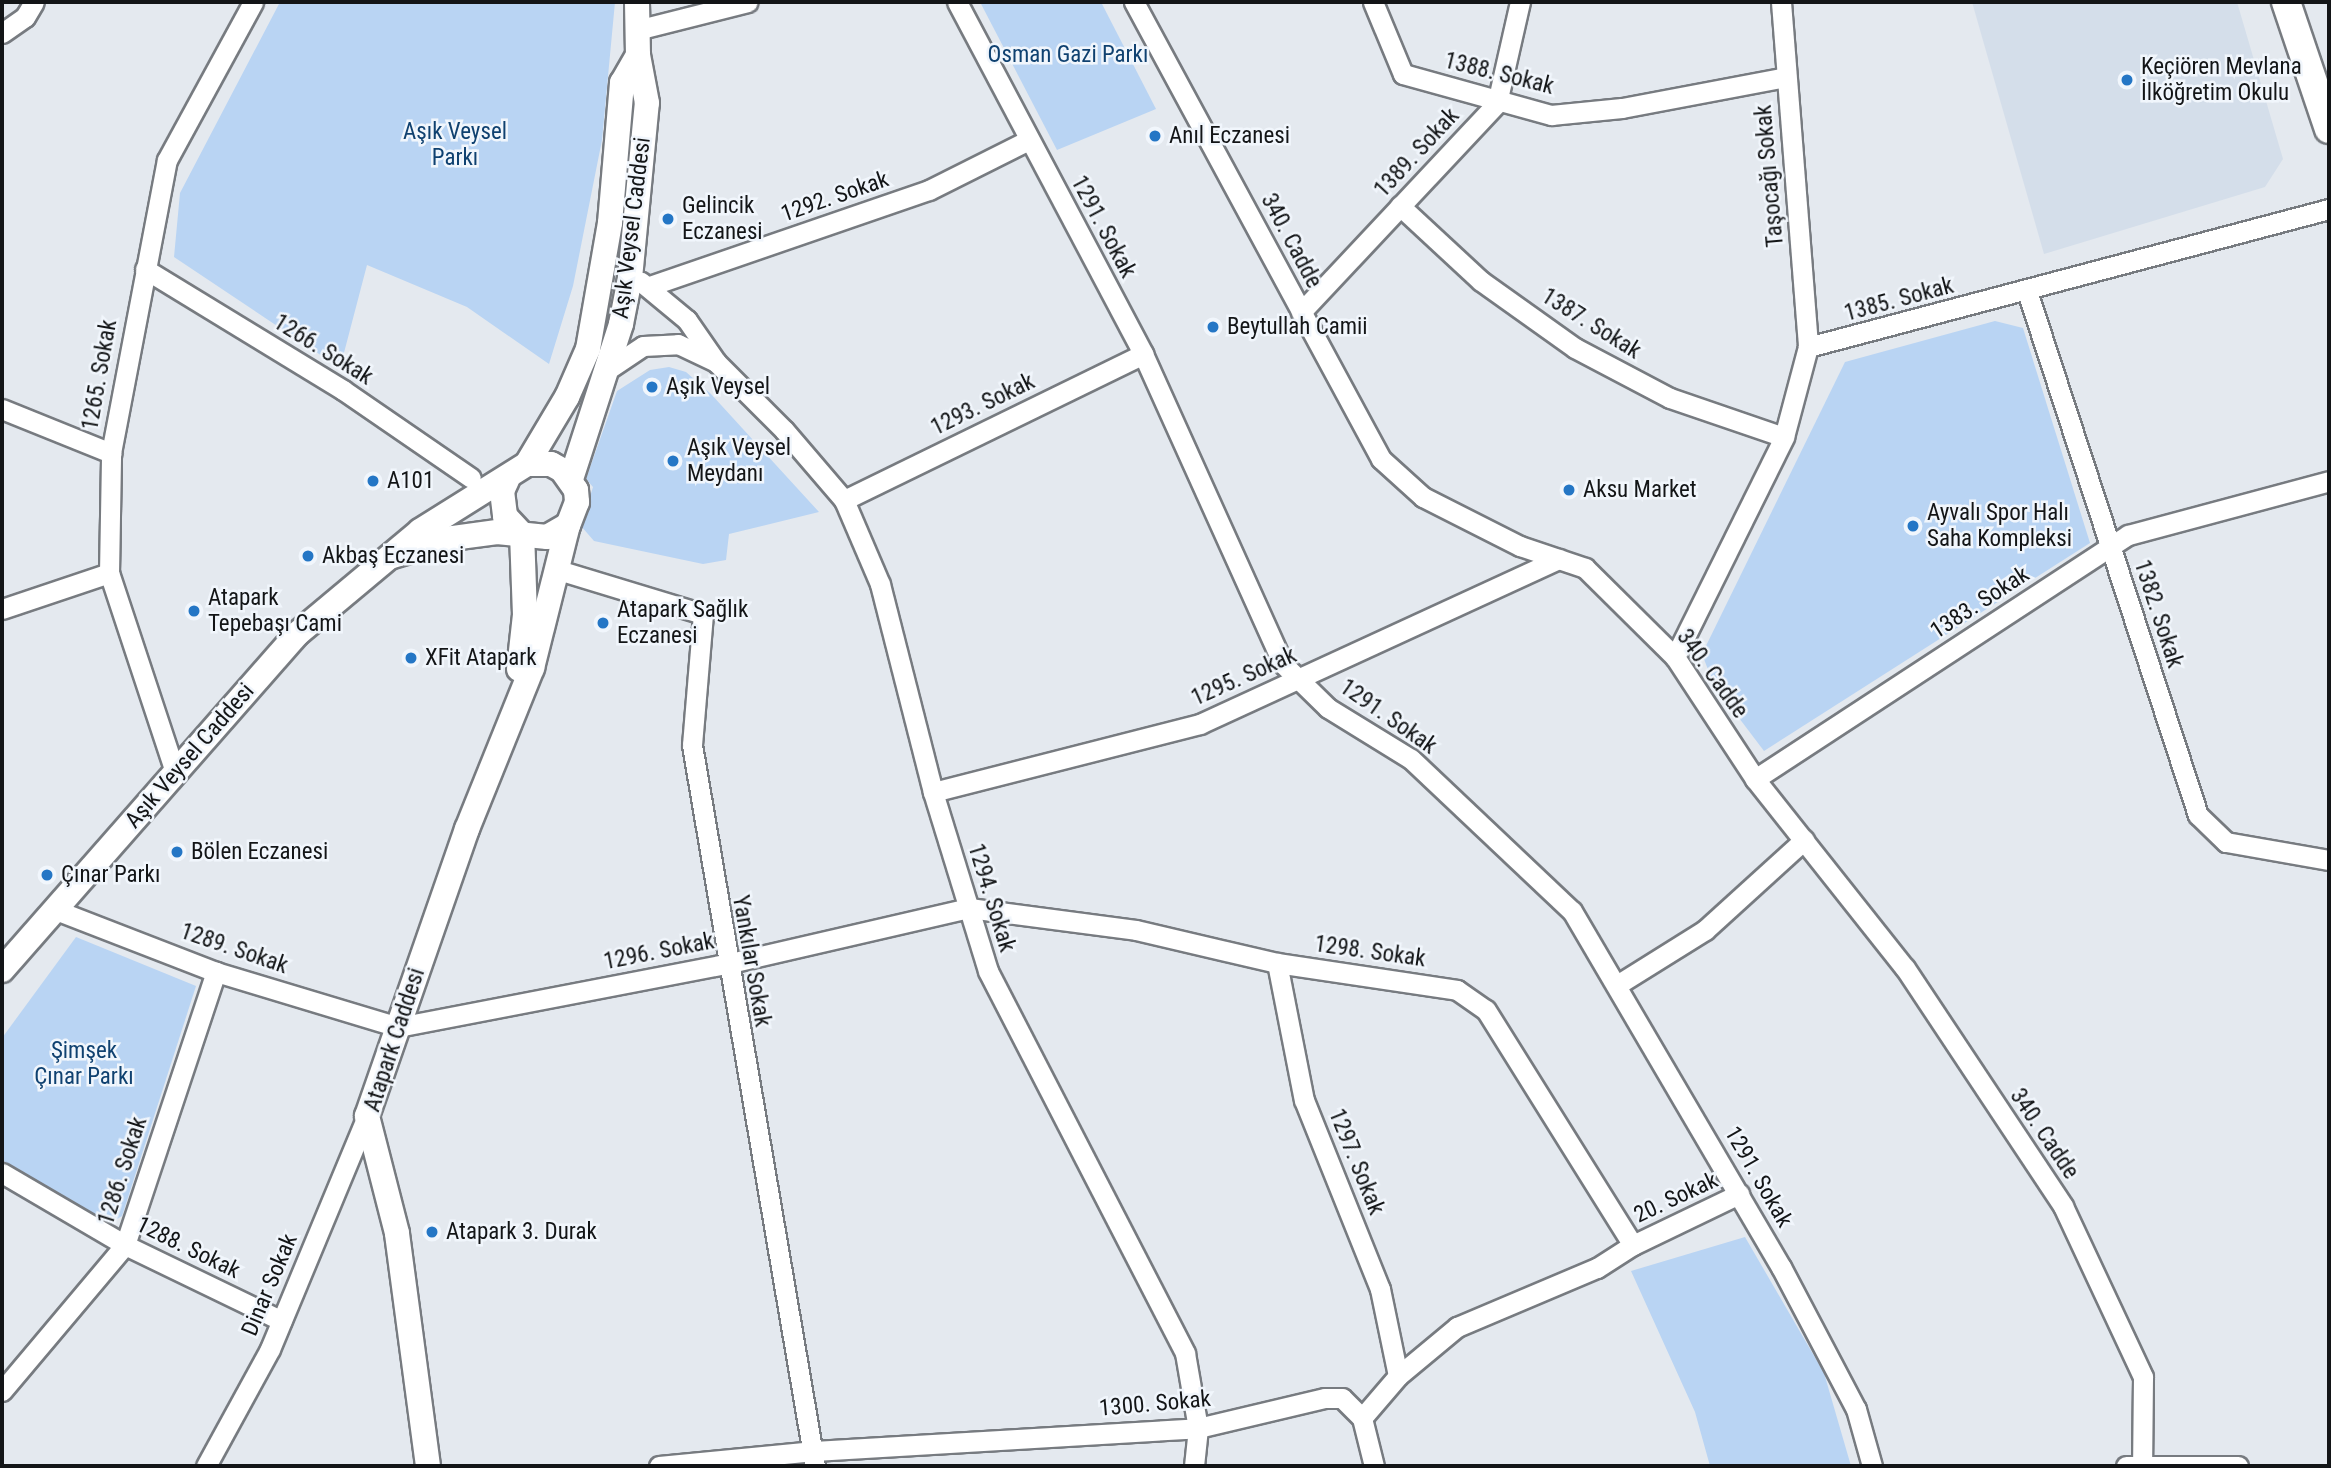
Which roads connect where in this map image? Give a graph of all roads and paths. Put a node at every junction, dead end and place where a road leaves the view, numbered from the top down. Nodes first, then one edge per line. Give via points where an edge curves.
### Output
1 (34, 2) edge
2 (253, 2) edge
3 (637, 2) edge
4 (748, 2) edge
5 (957, 2) edge
6 (1134, 2) edge
7 (1373, 2) edge
8 (1520, 2) edge
9 (1780, 2) edge
10 (2286, 2) edge
11 (637, 30) junction
12 (2, 33) edge
13 (638, 55) junction
14 (1786, 77) junction
15 (1497, 103) junction
16 (2329, 129) edge
17 (1029, 140) junction
18 (1399, 206) junction
19 (2329, 209) edge
20 (145, 269) junction
21 (640, 282) junction
22 (2027, 291) junction
23 (1301, 312) junction
24 (1808, 347) junction
25 (1143, 354) junction
26 (716, 362) junction
27 (604, 372) junction
28 (2, 409) edge
29 (1784, 437) junction
30 (111, 453) junction
31 (527, 464) junction
32 (471, 478) dead end
33 (571, 479) junction
34 (507, 480) junction
35 (2329, 481) edge
36 (844, 500) junction
37 (568, 525) junction
38 (522, 534) junction
39 (2110, 547) junction
40 (393, 556) junction
41 (1559, 559) junction
42 (555, 569) junction
43 (110, 573) junction
44 (2, 610) edge
45 (1675, 657) junction
46 (1300, 680) junction
47 (513, 707) junction
48 (175, 772) junction
49 (1755, 779) junction
50 (933, 792) junction
51 (1804, 841) junction
52 (2329, 860) edge
53 (969, 908) junction
54 (56, 910) junction
55 (1277, 963) junction
56 (726, 964) junction
57 (2, 970) edge
58 (216, 972) junction
59 (1617, 985) junction
60 (398, 1027) junction
61 (367, 1116) junction
62 (2, 1173) edge
63 (1739, 1194) junction
64 (125, 1245) junction
65 (1633, 1245) junction
66 (282, 1321) junction
67 (1398, 1377) junction
68 (2, 1391) edge
69 (1363, 1418) junction
70 (1198, 1428) junction
71 (814, 1459) edge
72 (206, 1466) edge
73 (428, 1466) edge
74 (659, 1466) edge
75 (1194, 1466) edge
76 (1374, 1466) edge
77 (1872, 1466) edge
78 (2137, 1466) edge
79 (2238, 1466) edge

1 - 12 street via 25,17
2 - 20 street, 1265. Sokak via 167,160
3 - 11 street, Aşık Veysel Caddesi
4 - 11 street
5 - 17 street, 1291. Sokak
6 - 23 street, 340. Cadde
7 - 15 street, 1388. Sokak via 1403,74
8 - 15 street
9 - 14 street, Taşocağı Sokak
10 - 16 main road
11 - 13 street, Aşık Veysel Caddesi
13 - 21 street, Aşık Veysel Caddesi via 647,103
13 - 31 street, Aşık Veysel Caddesi via 622,83 610,223 588,349
14 - 15 street, 1388. Sokak via 1551,115
14 - 24 street, Taşocağı Sokak
15 - 18 street, 1389. Sokak
17 - 21 street, 1292. Sokak via 929,190
17 - 25 street, 1291. Sokak
18 - 23 street, 1389. Sokak
18 - 29 street, 1387. Sokak via 1482,281 1575,348 1670,398
19 - 22 street, 1385. Sokak
20 - 30 street, 1265. Sokak
20 - 32 street, 1266. Sokak via 343,390
21 - 26 street, 1294. Sokak via 687,320
21 - 27 street, Aşık Veysel Caddesi
22 - 24 street, 1385. Sokak
22 - 39 street, 1382. Sokak
23 - 41 street, 340. Cadde via 1381,459 1423,496 1520,546
24 - 29 street
25 - 36 street, 1293. Sokak
25 - 46 street, 1291. Sokak via 1283,664
26 - 27 street, 1294. Sokak via 678,344 643,346
26 - 36 street, 1294. Sokak via 784,430
27 - 33 street, Aşık Veysel Caddesi
28 - 30 street
29 - 45 street
30 - 43 street, 1265. Sokak
31 - 33 street via 551,464
31 - 34 street, Aşık Veysel Caddesi
33 - 37 street, Aşık Veysel Caddesi via 577,502
34 - 38 street via 502,491 505,516
34 - 40 street, Aşık Veysel Caddesi via 420,531
35 - 39 street, 1383. Sokak via 2128,535
36 - 50 street, 1294. Sokak via 880,584
37 - 38 street, Aşık Veysel Caddesi via 547,537
37 - 42 street, Atapark Caddesi
38 - 40 street, Aşık Veysel Caddesi via 453,538
38 - 47 street, Atapark Caddesi via 526,615
39 - 49 street, 1383. Sokak
39 - 52 street, 1382. Sokak via 2198,815 2226,842
40 - 48 street, Aşık Veysel Caddesi via 297,634
41 - 45 street, 340. Cadde via 1585,568
41 - 46 street, 1295. Sokak
42 - 47 street, Atapark Caddesi via 532,668
42 - 56 street, Yankılar Sokak via 703,614 692,745
43 - 44 street
43 - 48 street, 1265. Sokak
45 - 49 street, 340. Cadde
46 - 50 street, 1295. Sokak via 1200,724
46 - 59 street, 1291. Sokak via 1328,708 1411,759 1572,911
47 - 60 street, Atapark Caddesi
48 - 54 street, Aşık Veysel Caddesi
49 - 51 street, 340. Cadde
50 - 53 street, 1294. Sokak
51 - 59 street via 1705,930
51 - 78 street, 340. Cadde via 1905,968 2063,1206 2143,1377
53 - 55 street, 1298. Sokak via 1136,930
53 - 56 street, 1296. Sokak
53 - 70 street, 1294. Sokak via 988,971 1185,1353
54 - 57 street, Aşık Veysel Caddesi
54 - 58 street, 1289. Sokak
55 - 65 street, 1298. Sokak via 1457,990 1486,1010
55 - 67 street, 1297. Sokak via 1304,1100 1380,1289
56 - 60 street, 1296. Sokak
56 - 71 street, Yankılar Sokak
58 - 60 street, 1289. Sokak
58 - 64 street, 1286. Sokak
59 - 63 street, 1291. Sokak
60 - 61 street, Atapark Caddesi
61 - 66 street, Dinar Sokak
61 - 73 street, Atapark Caddesi via 397,1233
62 - 64 street, 1288. Sokak
63 - 65 street, 20. Sokak
63 - 77 street, 1291. Sokak via 1856,1409
64 - 66 street, 1288. Sokak
64 - 68 street, 1286. Sokak
65 - 67 street via 1597,1268 1457,1327
66 - 72 street, Dinar Sokak
67 - 69 street
69 - 70 street, 1300. Sokak via 1342,1398 1325,1398
69 - 76 street
70 - 71 street, 1300. Sokak
70 - 75 street, 1294. Sokak
71 - 74 street, 1300. Sokak
78 - 79 street

